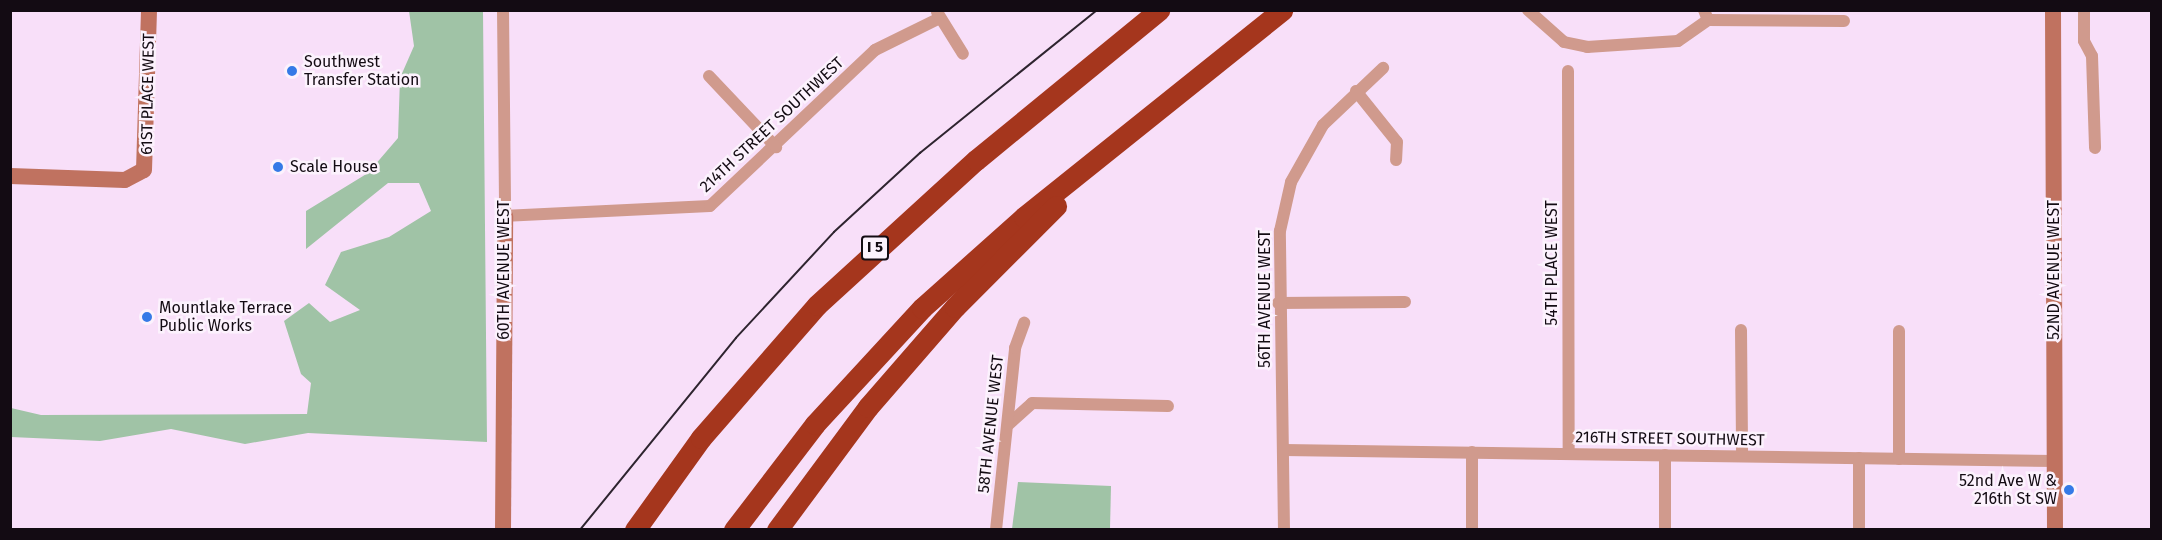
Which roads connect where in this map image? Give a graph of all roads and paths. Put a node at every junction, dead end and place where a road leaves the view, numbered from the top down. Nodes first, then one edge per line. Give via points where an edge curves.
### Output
1 (149, 10) edge
2 (503, 10) edge
3 (1159, 10) edge
4 (1282, 10) edge
5 (1528, 10) edge
6 (2053, 10) edge
7 (2084, 10) edge
8 (938, 14) edge
9 (1706, 15) edge
10 (1844, 21) dead end
11 (963, 54) dead end
12 (1383, 68) dead end
13 (1568, 71) dead end
14 (709, 76) dead end
15 (1356, 91) junction
16 (1140, 124) junction
17 (776, 147) junction
18 (2095, 148) dead end
19 (1396, 160) dead end
20 (10, 176) edge
21 (505, 216) junction
22 (1405, 302) dead end
23 (1278, 303) junction
24 (1024, 323) dead end
25 (1741, 330) dead end
26 (1899, 331) dead end
27 (1168, 406) dead end
28 (1009, 424) junction
29 (1284, 450) junction
30 (1472, 452) junction
31 (1569, 454) junction
32 (1665, 455) junction
33 (1742, 456) junction
34 (1859, 458) junction
35 (1899, 459) junction
36 (2055, 461) junction
37 (503, 530) edge
38 (635, 530) edge
39 (734, 530) edge
40 (777, 530) edge
41 (996, 530) edge
42 (1284, 530) edge
43 (1472, 530) edge
44 (1665, 530) edge
45 (1859, 530) edge
46 (2055, 530) edge

1 - 20 street, 61ST PLACE WEST via 147,165 140,174 125,180
2 - 21 street, 60TH AVENUE WEST
3 - 38 highway, I 5 via 976,160 817,305 701,438
4 - 16 highway
5 - 9 street via 1564,42 1587,47 1678,41
6 - 36 street, 52ND AVENUE WEST
7 - 18 street via 2084,41 2092,56
8 - 11 street
8 - 17 street, 214TH STREET SOUTHWEST via 875,50
9 - 10 street
12 - 15 street, 56TH AVENUE WEST
13 - 31 street, 54TH PLACE WEST
14 - 17 street
15 - 19 street via 1397,142
15 - 23 street, 56TH AVENUE WEST via 1323,125 1291,182 1280,231
16 - 39 highway via 922,308 815,424
16 - 40 highway via 955,307 868,407
17 - 21 street, 214TH STREET SOUTHWEST via 717,201 696,211
21 - 37 street, 60TH AVENUE WEST
22 - 23 street
23 - 29 street, 56TH AVENUE WEST
24 - 28 street, 58TH AVENUE WEST via 1015,348
25 - 33 street
26 - 35 street
27 - 28 street via 1032,403
28 - 41 street, 58TH AVENUE WEST
29 - 30 street, 216TH STREET SOUTHWEST
29 - 42 street, 56TH AVENUE WEST
30 - 31 street, 216TH STREET SOUTHWEST
30 - 43 street
31 - 32 street, 216TH STREET SOUTHWEST
32 - 33 street, 216TH STREET SOUTHWEST
32 - 44 street
33 - 34 street, 216TH STREET SOUTHWEST
34 - 35 street, 216TH STREET SOUTHWEST
34 - 45 street
35 - 36 street, 216TH STREET SOUTHWEST
36 - 46 street, 52ND AVENUE WEST

